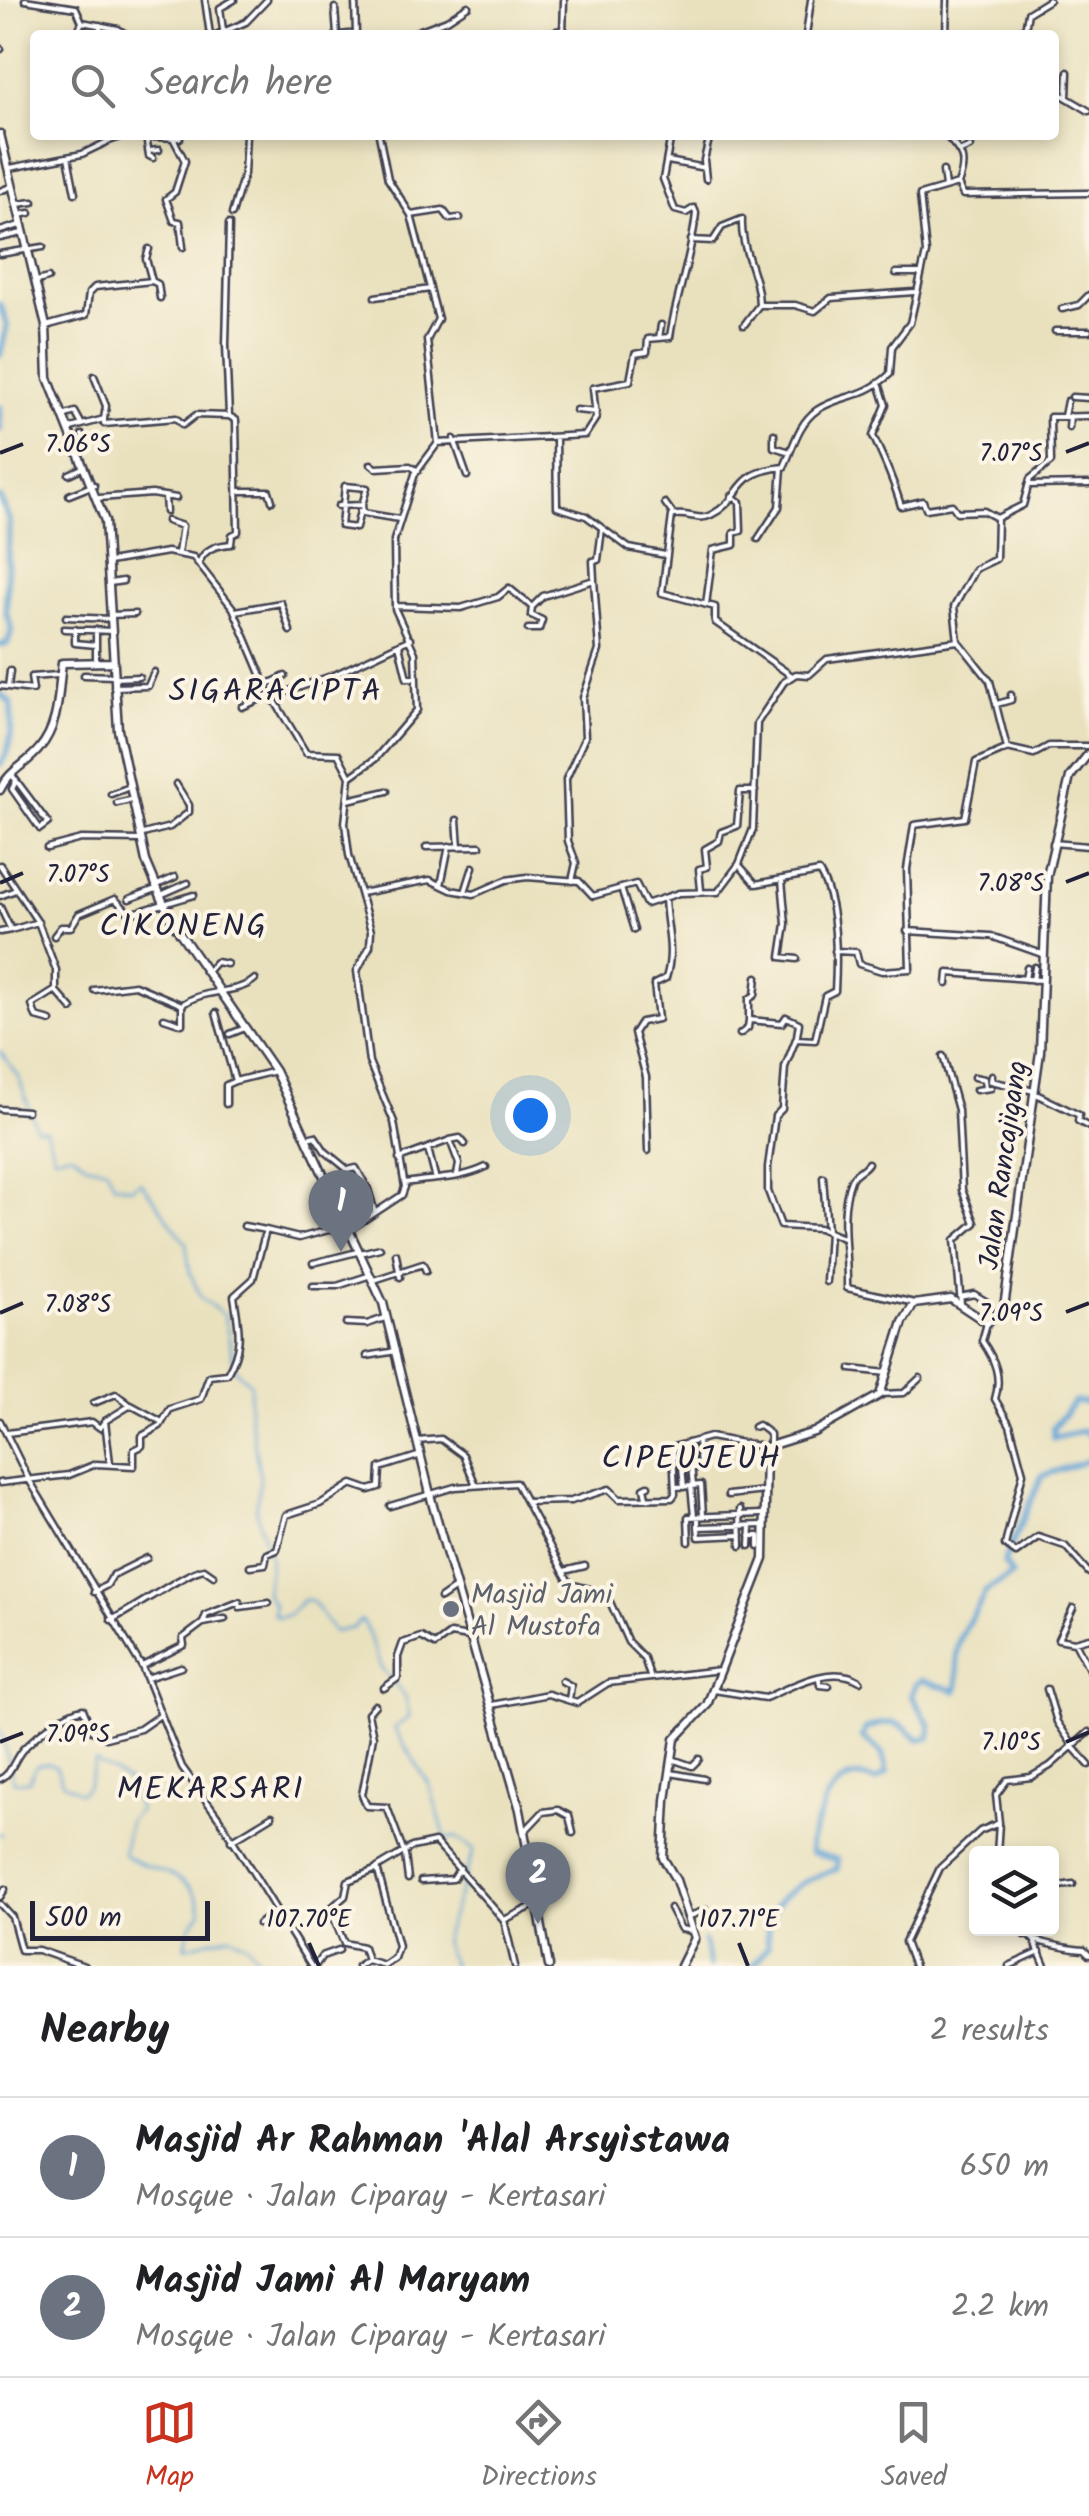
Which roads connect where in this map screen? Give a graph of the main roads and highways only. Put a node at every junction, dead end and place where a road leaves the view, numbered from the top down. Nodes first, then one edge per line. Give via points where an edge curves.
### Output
1 (0, 134) edge
2 (113, 662) junction
3 (1089, 749) edge
4 (0, 790) edge
5 (549, 1966) edge
6 (681, 1966) edge

1 - 2 main road via 46,326 48,378 99,498
2 - 4 main road via 62,662 50,732
2 - 5 main road via 130,800 156,890 275,1071 388,1317 430,1494 525,1831
3 - 6 main road, Jalan Rancajigang via 1066,788 1053,843 1037,980 1040,1052 1007,1296 1001,1313 987,1323 961,1300 915,1303 881,1394 814,1432 768,1447 764,1559 714,1690 676,1736 672,1759 663,1858 692,1931 691,1952

